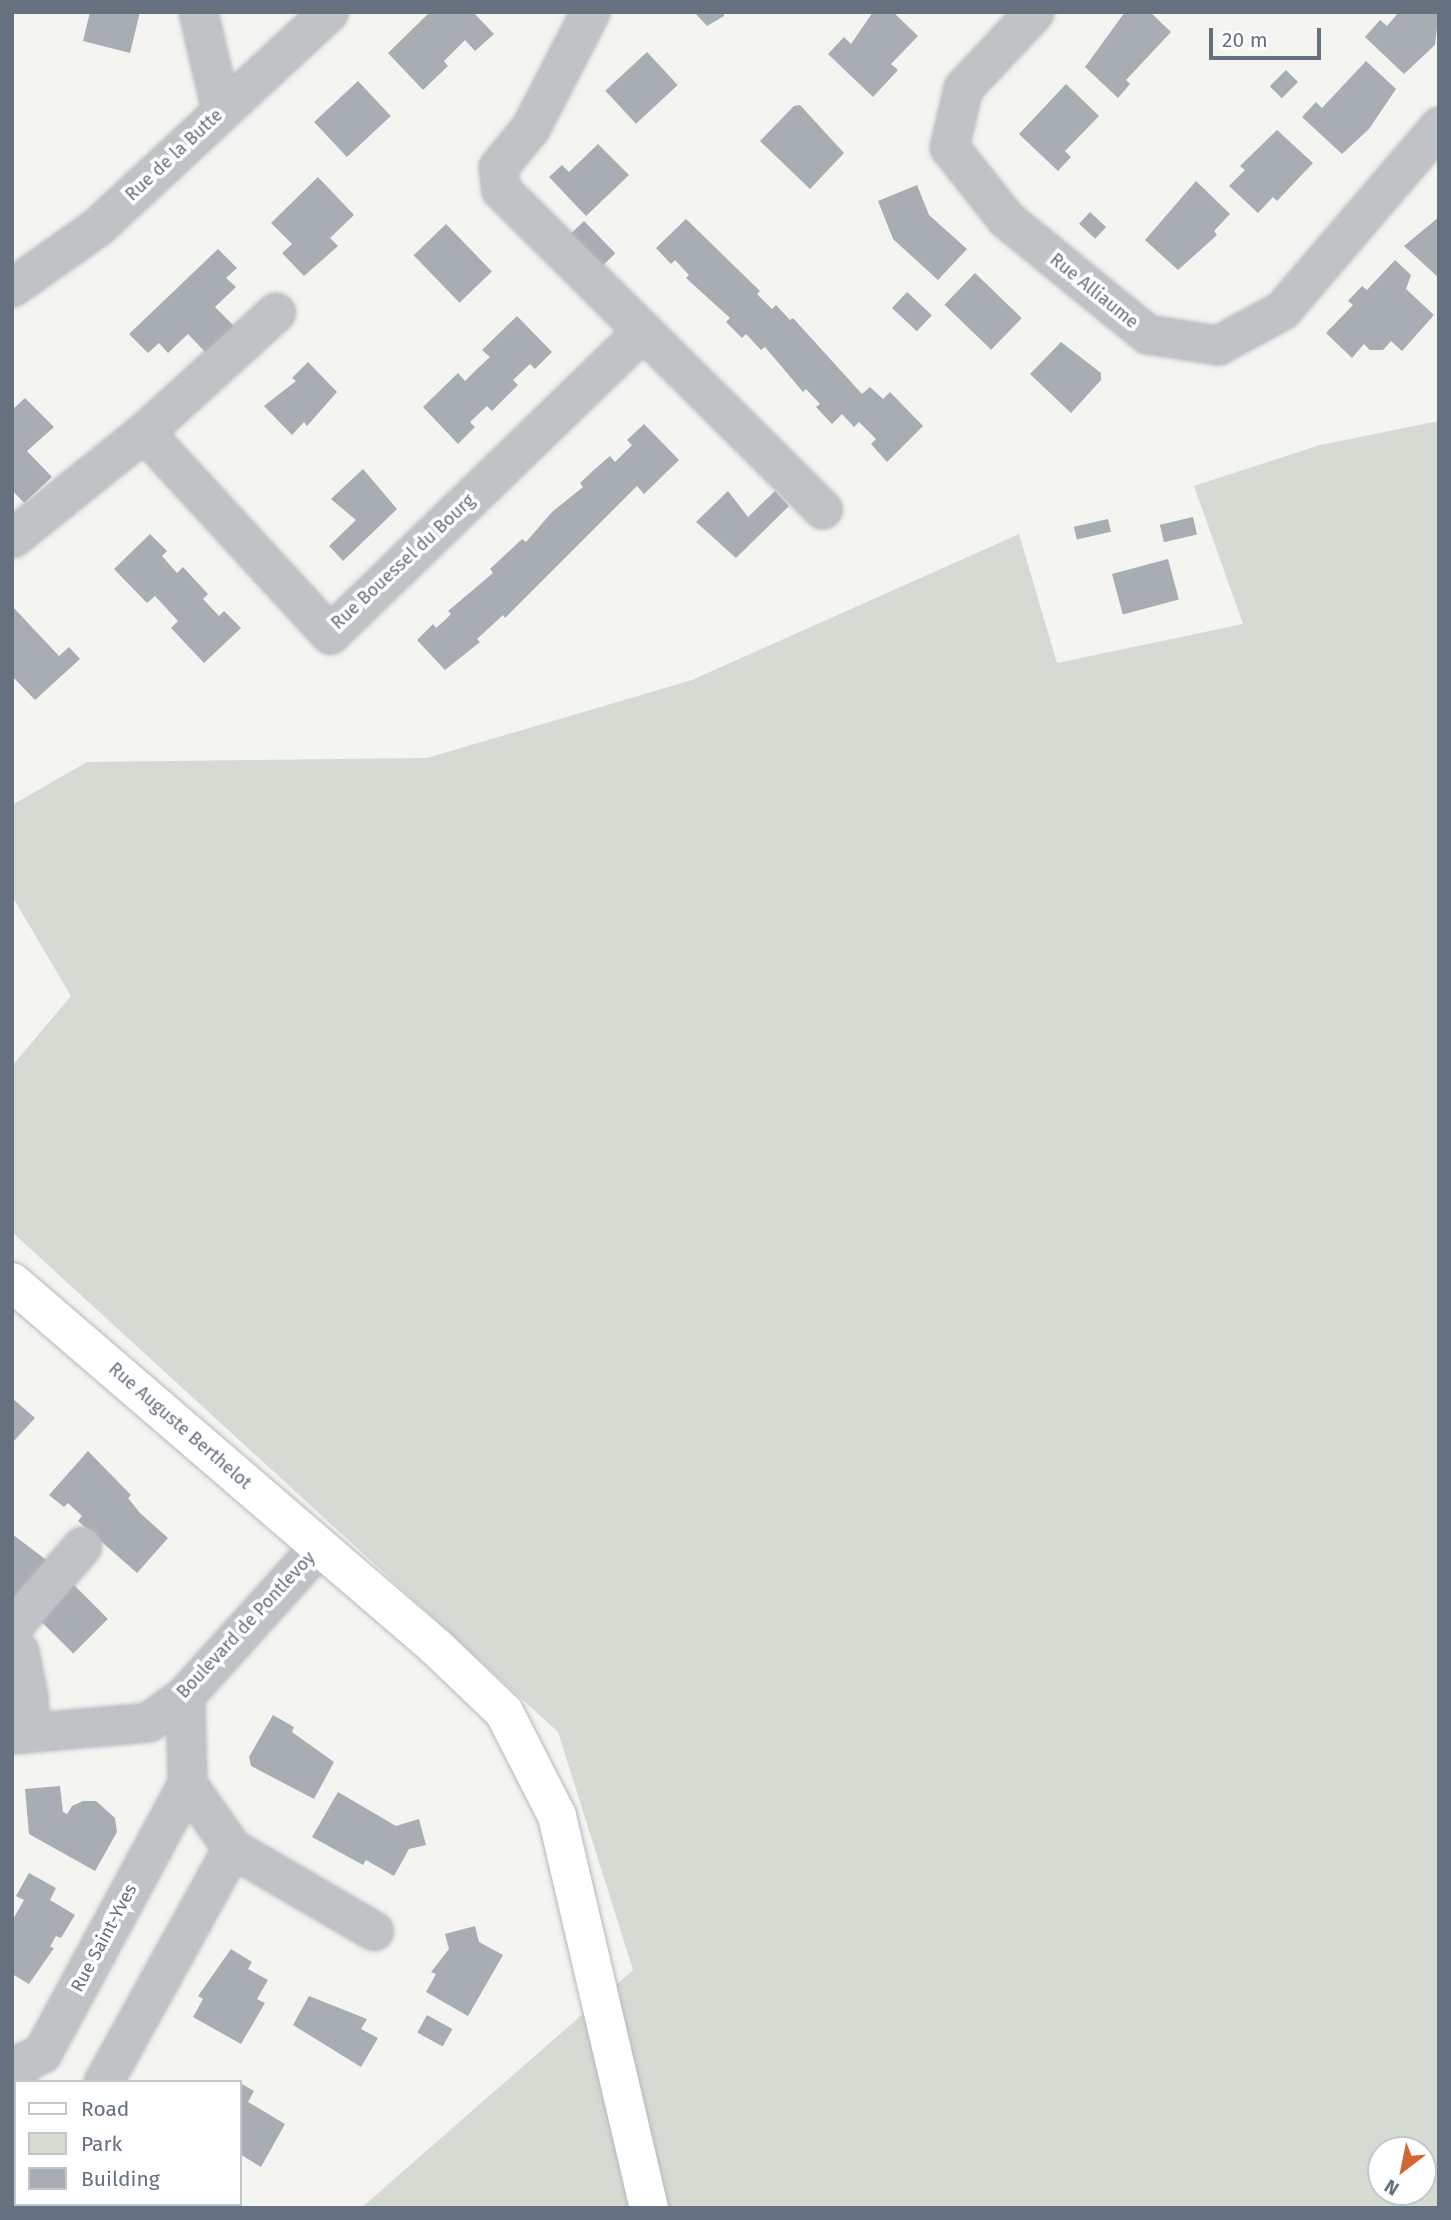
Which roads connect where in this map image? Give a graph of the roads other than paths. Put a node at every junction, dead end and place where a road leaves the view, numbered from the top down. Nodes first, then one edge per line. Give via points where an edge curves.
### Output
1 (198, 12) edge
2 (328, 12) edge
3 (590, 12) edge
4 (1034, 12) edge
5 (221, 110) junction
6 (1439, 126) edge
7 (12, 287) edge
8 (276, 312) dead end
9 (642, 332) junction
10 (144, 432) junction
11 (822, 509) dead end
12 (12, 538) edge
13 (12, 1282) edge
14 (82, 1546) dead end
15 (319, 1546) junction
16 (12, 1628) edge
17 (12, 1645) edge
18 (185, 1695) junction
19 (21, 1733) edge
20 (187, 1784) junction
21 (232, 1848) junction
22 (374, 1931) dead end
23 (14, 2080) edge
24 (104, 2080) edge
25 (649, 2208) edge

1 - 5 street
2 - 5 street, Rue de la Butte
3 - 9 street via 530,128 498,167 500,190
4 - 6 street, Rue Alliaume via 963,88 949,147 1006,219 1147,334 1218,345 1282,310
5 - 7 street, Rue de la Butte via 97,227
8 - 10 street
9 - 10 street, Rue Bouessel du Bourg via 330,634
9 - 11 street
10 - 12 street
13 - 15 street, Rue Auguste Berthelot
14 - 16 street
15 - 18 street, Boulevard de Pontlevoy
15 - 25 street, Rue Auguste Berthelot via 504,1712 557,1816
17 - 19 street via 19,1651 28,1696
18 - 19 street, Boulevard de Pontlevoy via 148,1722
18 - 20 street, Rue Saint-Yves
20 - 21 street
20 - 23 street, Rue Saint-Yves via 42,2053 25,2061
21 - 22 street
21 - 24 street

